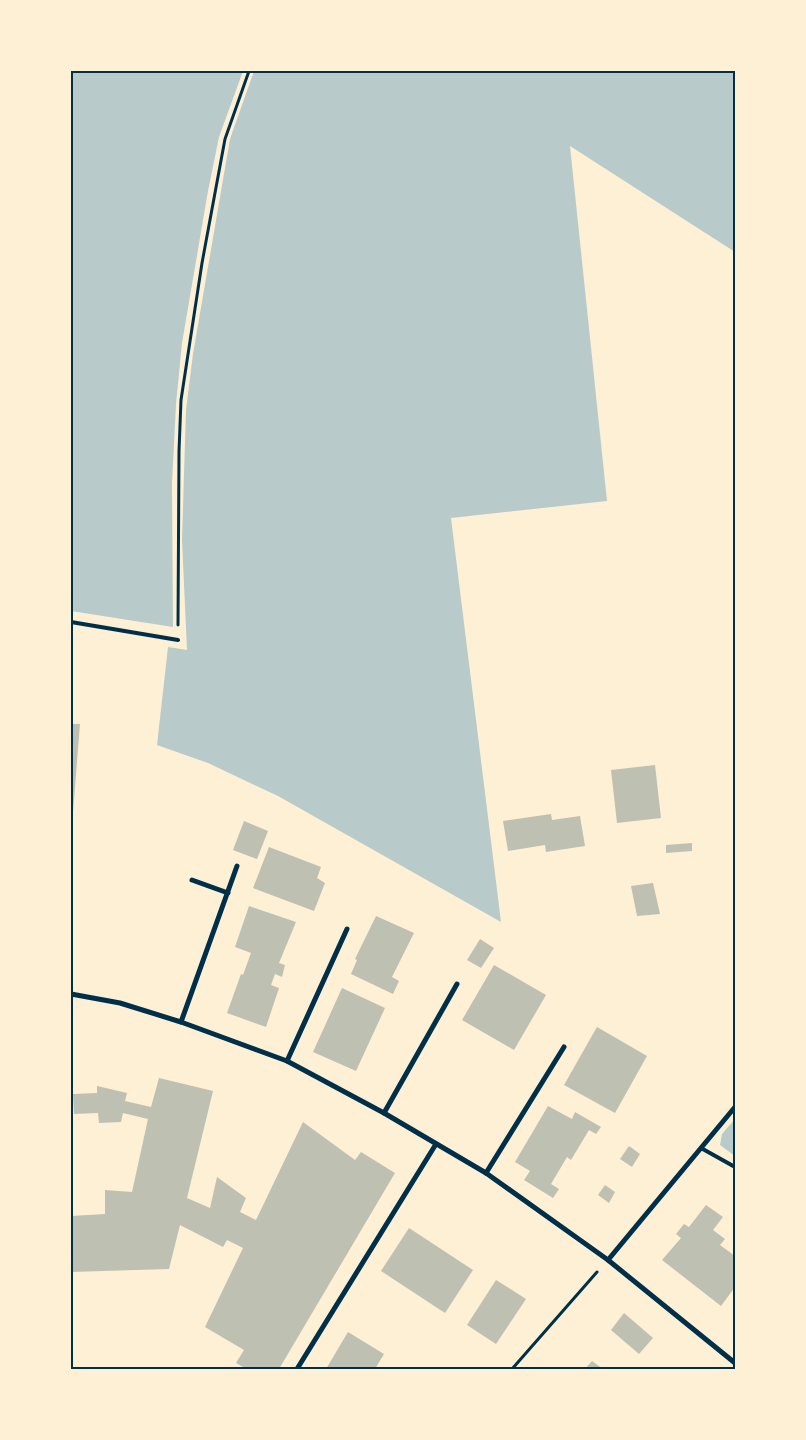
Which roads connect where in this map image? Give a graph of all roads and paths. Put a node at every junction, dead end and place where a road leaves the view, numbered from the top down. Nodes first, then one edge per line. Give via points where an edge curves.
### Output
1 (249, 71) edge
2 (71, 622) edge
3 (178, 640) joint
4 (237, 866) dead end
5 (192, 880) dead end
6 (228, 893) junction
7 (347, 929) dead end
8 (458, 984) dead end
9 (71, 994) edge
10 (180, 1022) junction
11 (564, 1047) dead end
12 (287, 1062) junction
13 (735, 1107) edge
14 (384, 1113) junction
15 (436, 1144) junction
16 (701, 1148) junction
17 (735, 1167) edge
18 (486, 1173) junction
19 (608, 1260) junction
20 (735, 1363) edge
21 (298, 1369) edge
22 (512, 1369) edge

1 - 3 path via 225,139 181,400
2 - 3 lane
4 - 6 street
5 - 6 street
6 - 10 street
7 - 12 street
8 - 14 street
9 - 10 street via 120,1003
10 - 12 street
11 - 18 street
12 - 14 street
13 - 16 street
14 - 15 street
15 - 18 street
15 - 21 street
16 - 17 lane
16 - 19 street
18 - 19 street
19 - 20 street
19 - 22 path

